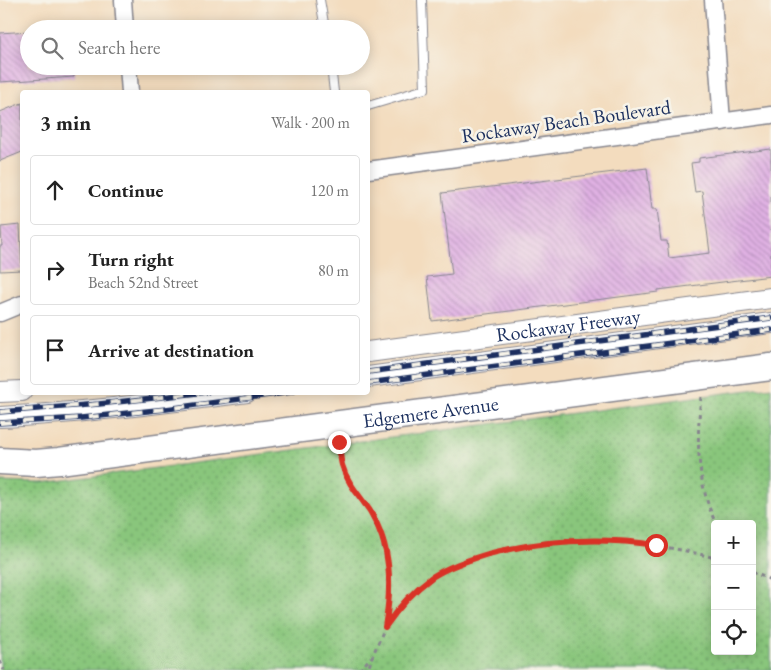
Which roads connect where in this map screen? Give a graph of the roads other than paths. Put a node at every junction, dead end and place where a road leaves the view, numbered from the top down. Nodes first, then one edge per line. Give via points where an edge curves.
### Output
1 (123, 0) edge
2 (320, 0) edge
3 (422, 0) edge
4 (713, 0) edge
5 (124, 20) edge
6 (323, 20) edge
7 (129, 75) edge
8 (332, 75) edge
9 (130, 90) edge
10 (334, 90) edge
11 (370, 105) edge
12 (771, 115) edge
13 (722, 122) junction
14 (370, 170) edge
15 (771, 298) edge
16 (20, 305) edge
17 (0, 313) edge
18 (771, 323) edge
19 (370, 352) edge
20 (771, 367) edge
21 (370, 377) edge
22 (20, 391) edge
23 (0, 392) edge
24 (227, 395) edge
25 (0, 418) edge
26 (0, 461) edge

1 - 5 street
2 - 6 lane
3 - 11 lane via 425,89
4 - 13 street
7 - 9 street
8 - 10 lane
12 - 13 street, Rockaway Beach Boulevard
13 - 14 street, Rockaway Beach Boulevard
15 - 19 street, Rockaway Freeway
16 - 17 street
18 - 21 street, Rockaway Freeway
20 - 26 main road, Edgemere Avenue via 59,461
22 - 23 street
24 - 25 street

